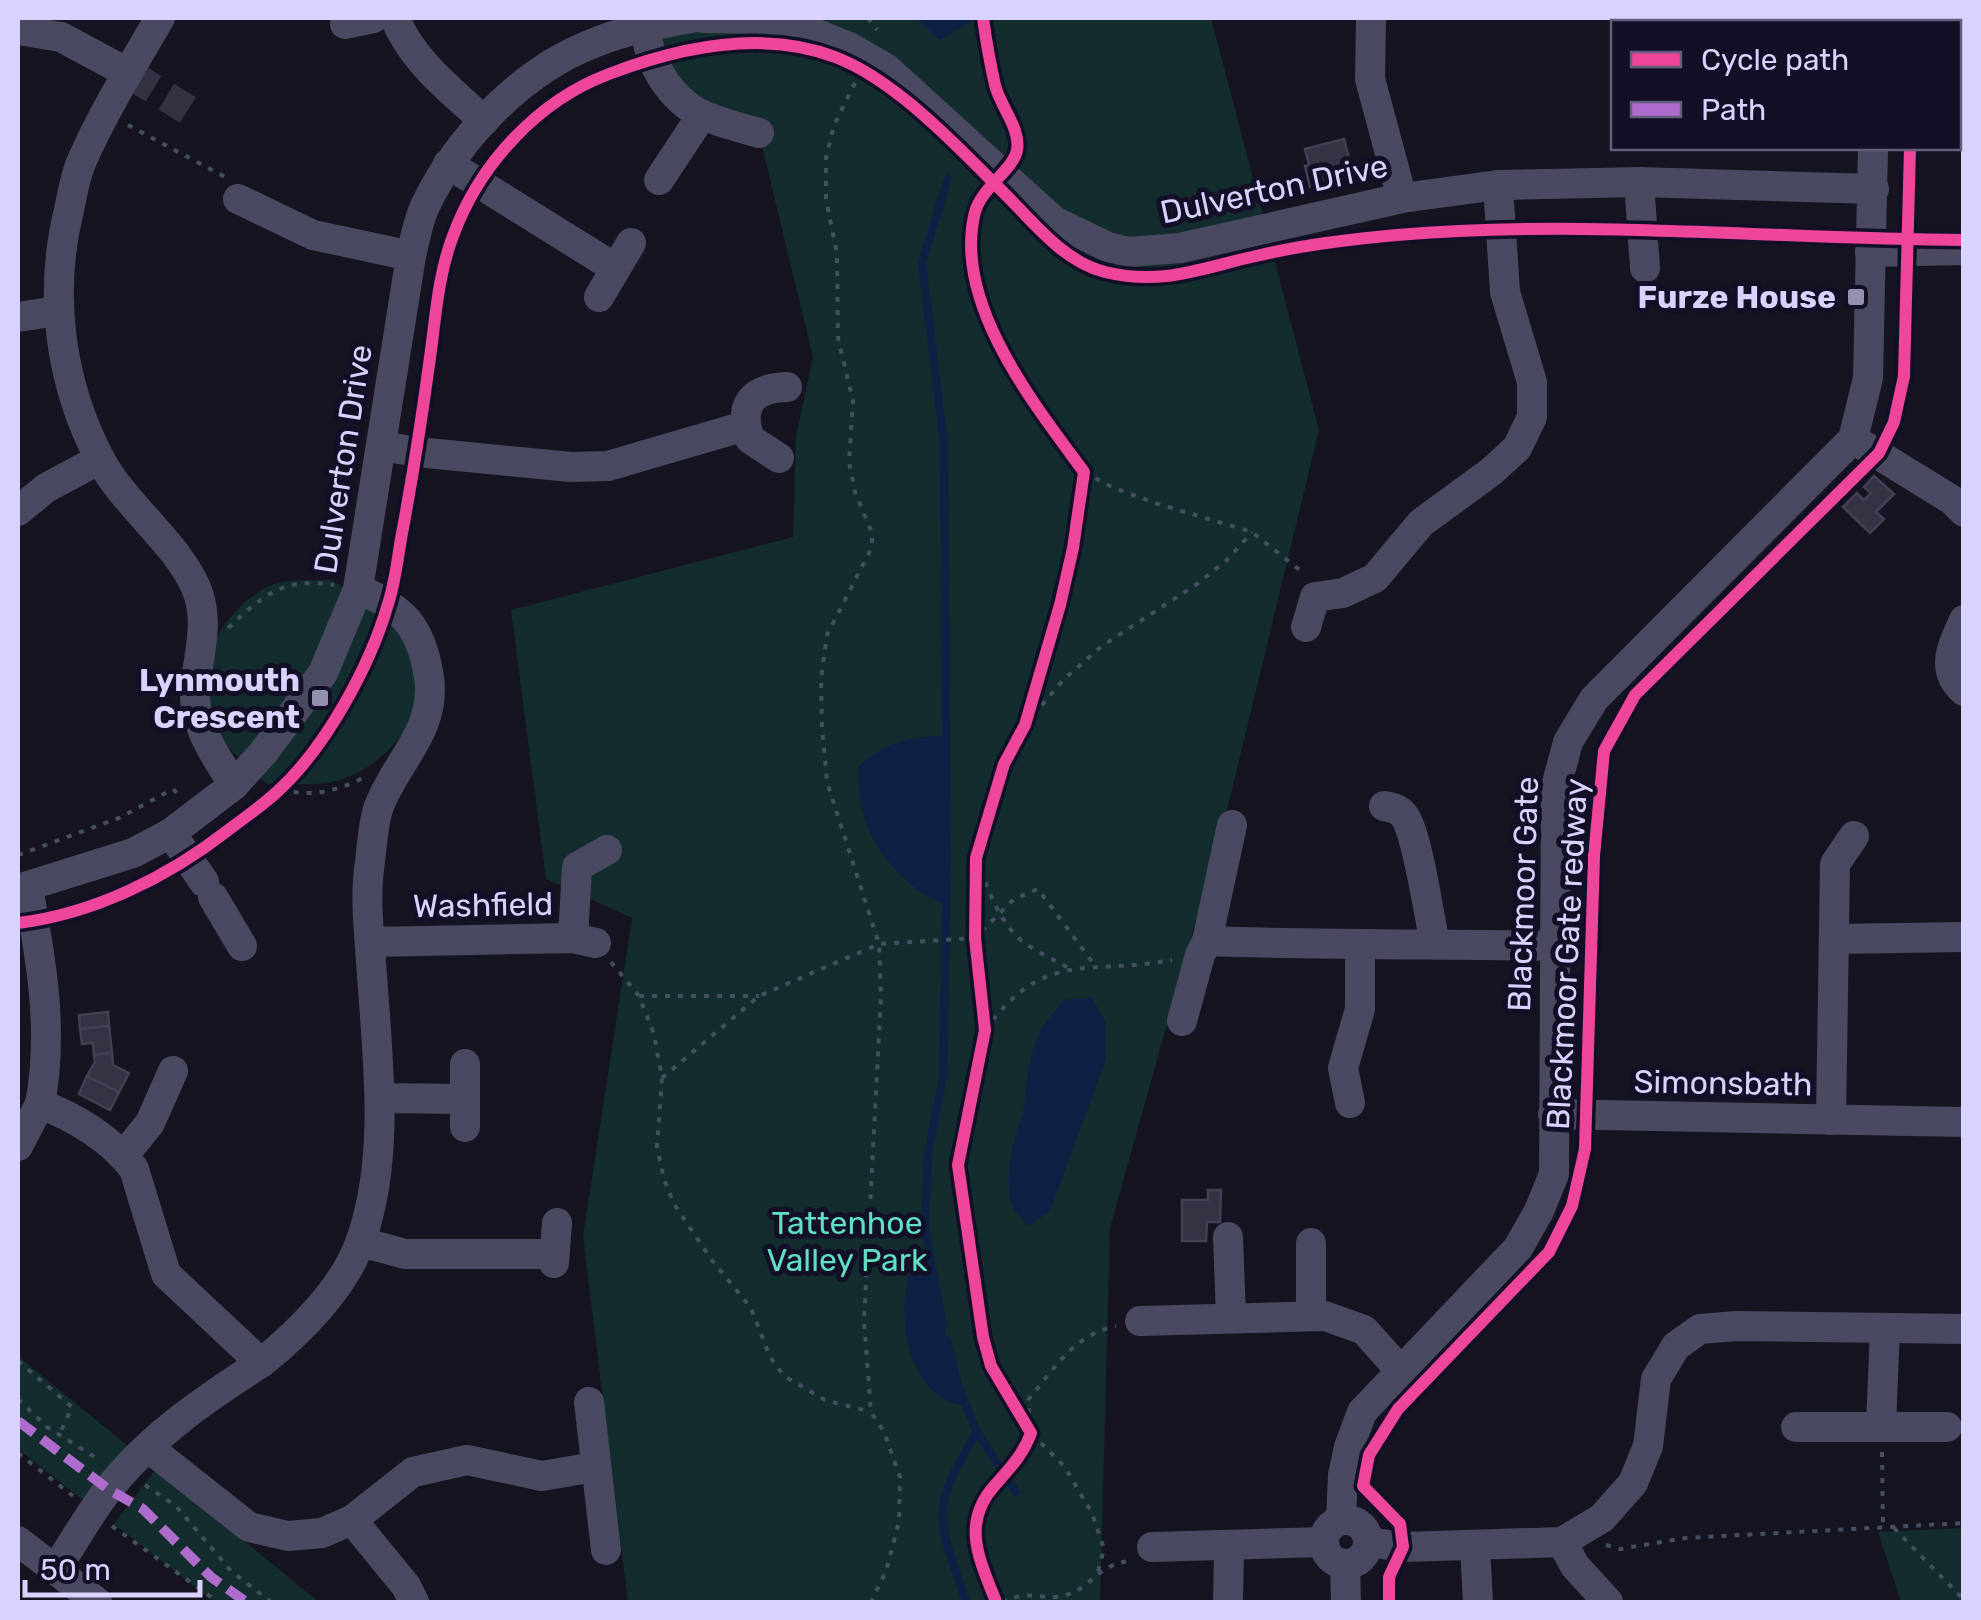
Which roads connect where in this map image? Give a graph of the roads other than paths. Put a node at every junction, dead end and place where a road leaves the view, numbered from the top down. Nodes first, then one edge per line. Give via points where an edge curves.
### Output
1 (160, 18) edge
2 (395, 18) edge
3 (690, 18) edge
4 (704, 18) edge
5 (1371, 18) edge
6 (646, 22) edge
7 (18, 30) edge
8 (128, 73) junction
9 (702, 115) junction
10 (484, 121) junction
11 (759, 133) dead end
12 (1873, 150) edge
13 (448, 164) junction
14 (659, 180) dead end
15 (1639, 182) junction
16 (1498, 185) junction
17 (1874, 190) junction
18 (238, 198) road end
19 (1402, 198) junction
20 (1964, 250) edge
21 (1870, 252) junction
22 (411, 256) junction
23 (1646, 269) dead end
24 (599, 297) dead end
25 (57, 311) junction
26 (18, 317) edge
27 (788, 387) dead end
28 (745, 426) junction
29 (1853, 439) junction
30 (382, 446) junction
31 (779, 458) dead end
32 (100, 459) junction
33 (18, 511) edge
34 (1964, 512) edge
35 (358, 589) junction
36 (1964, 620) edge
37 (1306, 628) dead end
38 (1964, 690) edge
39 (234, 784) junction
40 (1384, 806) dead end
41 (1232, 824) dead end
42 (171, 833) junction
43 (1854, 836) dead end
44 (608, 850) dead end
45 (23, 888) edge
46 (1964, 936) edge
47 (1834, 940) junction
48 (370, 942) junction
49 (1435, 944) junction
50 (242, 946) dead end
51 (1554, 946) junction
52 (1360, 947) junction
53 (1203, 948) junction
54 (1182, 1021) dead end
55 (465, 1064) dead end
56 (173, 1071) dead end
57 (380, 1098) junction
58 (1350, 1103) dead end
59 (40, 1104) junction
60 (1553, 1114) junction
61 (1831, 1120) junction
62 (1964, 1122) edge
63 (18, 1146) edge
64 (124, 1156) junction
65 (557, 1223) dead end
66 (1228, 1237) dead end
67 (361, 1242) junction
68 (1311, 1243) dead end
69 (1311, 1316) junction
70 (1231, 1317) junction
71 (1140, 1321) road end
72 (1885, 1329) junction
73 (1964, 1329) edge
74 (262, 1363) junction
75 (1400, 1370) junction
76 (589, 1402) dead end
77 (1881, 1426) junction
78 (1796, 1427) dead end
79 (1947, 1427) dead end
80 (149, 1448) junction
81 (594, 1467) junction
82 (352, 1520) junction
83 (18, 1541) edge
84 (1337, 1542) junction
85 (1229, 1545) junction
86 (1152, 1547) road end
87 (1475, 1547) junction
88 (1565, 1547) junction
89 (606, 1550) dead end
90 (56, 1569) junction
91 (402, 1596) edge
92 (97, 1602) edge
93 (1228, 1602) edge
94 (1346, 1602) edge
95 (1478, 1602) edge
96 (1608, 1602) edge

1 - 8 street
2 - 10 street via 426,68
3 - 6 street, Dulverton Drive
4 - 19 street, Dulverton Drive via 802,28 864,68 887,69 1054,221 1108,247 1180,248
5 - 19 street via 1370,79
6 - 9 street via 652,59 666,83
6 - 10 street, Dulverton Drive via 537,74
7 - 8 street via 61,37
8 - 25 street via 79,168 60,247
9 - 11 street
9 - 14 street
10 - 13 street, Dulverton Drive
12 - 17 street, Blackmoor Gate
13 - 22 street, Dulverton Drive via 424,208
13 - 24 street via 623,255
15 - 16 street, Dulverton Drive
15 - 17 street, Dulverton Drive
15 - 23 street
16 - 19 street, Dulverton Drive
16 - 37 street via 1505,292 1532,382 1532,417 1517,448 1421,523 1375,578 1344,593 1309,584
17 - 21 street, Blackmoor Gate
18 - 22 street via 260,226
20 - 21 street
21 - 29 street, Blackmoor Gate via 1868,378
22 - 30 street, Dulverton Drive
25 - 26 street
25 - 32 street via 71,389
27 - 28 street via 752,398
28 - 30 street via 608,466
28 - 31 street via 750,439
29 - 34 street
29 - 51 street, Blackmoor Gate via 1594,699 1568,742 1556,787
30 - 35 street, Dulverton Drive
32 - 33 street
32 - 39 street via 182,563 198,596 203,634 195,698 209,747
35 - 39 street, Dulverton Drive via 322,673
35 - 48 street via 403,613 420,640 430,681 425,728 378,808 368,868
36 - 38 street via 1948,656 1953,682
39 - 42 street, Dulverton Drive
40 - 49 street via 1404,814
41 - 53 street
42 - 45 street, Dulverton Drive via 133,853
42 - 50 street
43 - 47 street, Simonsbath via 1834,864
44 - 48 street, Washfield via 577,867 585,940
45 - 59 street via 44,980
46 - 47 street
47 - 61 street, Simonsbath
48 - 57 street
49 - 51 street
49 - 52 street
51 - 60 street, Blackmoor Gate
52 - 53 street
52 - 58 street via 1360,1009 1343,1068
53 - 54 street
55 - 57 street via 465,1113
56 - 64 street via 171,1108
57 - 67 street via 375,1176
59 - 63 street
59 - 64 street
60 - 61 street, Simonsbath
60 - 75 street, Blackmoor Gate via 1554,1174 1518,1248
61 - 62 street, Simonsbath
64 - 74 street via 134,1169 166,1274
65 - 67 street via 554,1258 406,1254
66 - 70 street
67 - 74 street via 332,1291
68 - 69 street
69 - 70 street
69 - 75 street via 1364,1330
70 - 71 street
72 - 73 street
72 - 77 street
72 - 88 street via 1736,1326 1700,1330 1676,1346 1656,1379 1648,1446 1633,1483
74 - 80 street via 193,1406
75 - 84 street, Blackmoor Gate via 1362,1412 1349,1447
76 - 81 street
77 - 78 street
77 - 79 street
80 - 82 street via 249,1527 288,1536 322,1533
80 - 90 street via 122,1474
81 - 82 street via 542,1476 468,1460 413,1472
81 - 89 street
82 - 91 street
83 - 90 street
84 - 85 street
84 - 87 street via 1364,1556 1368,1542
84 - 94 street, Blackmoor Gate
85 - 86 street
85 - 93 street
87 - 88 street
87 - 95 street
88 - 96 street
90 - 92 street

